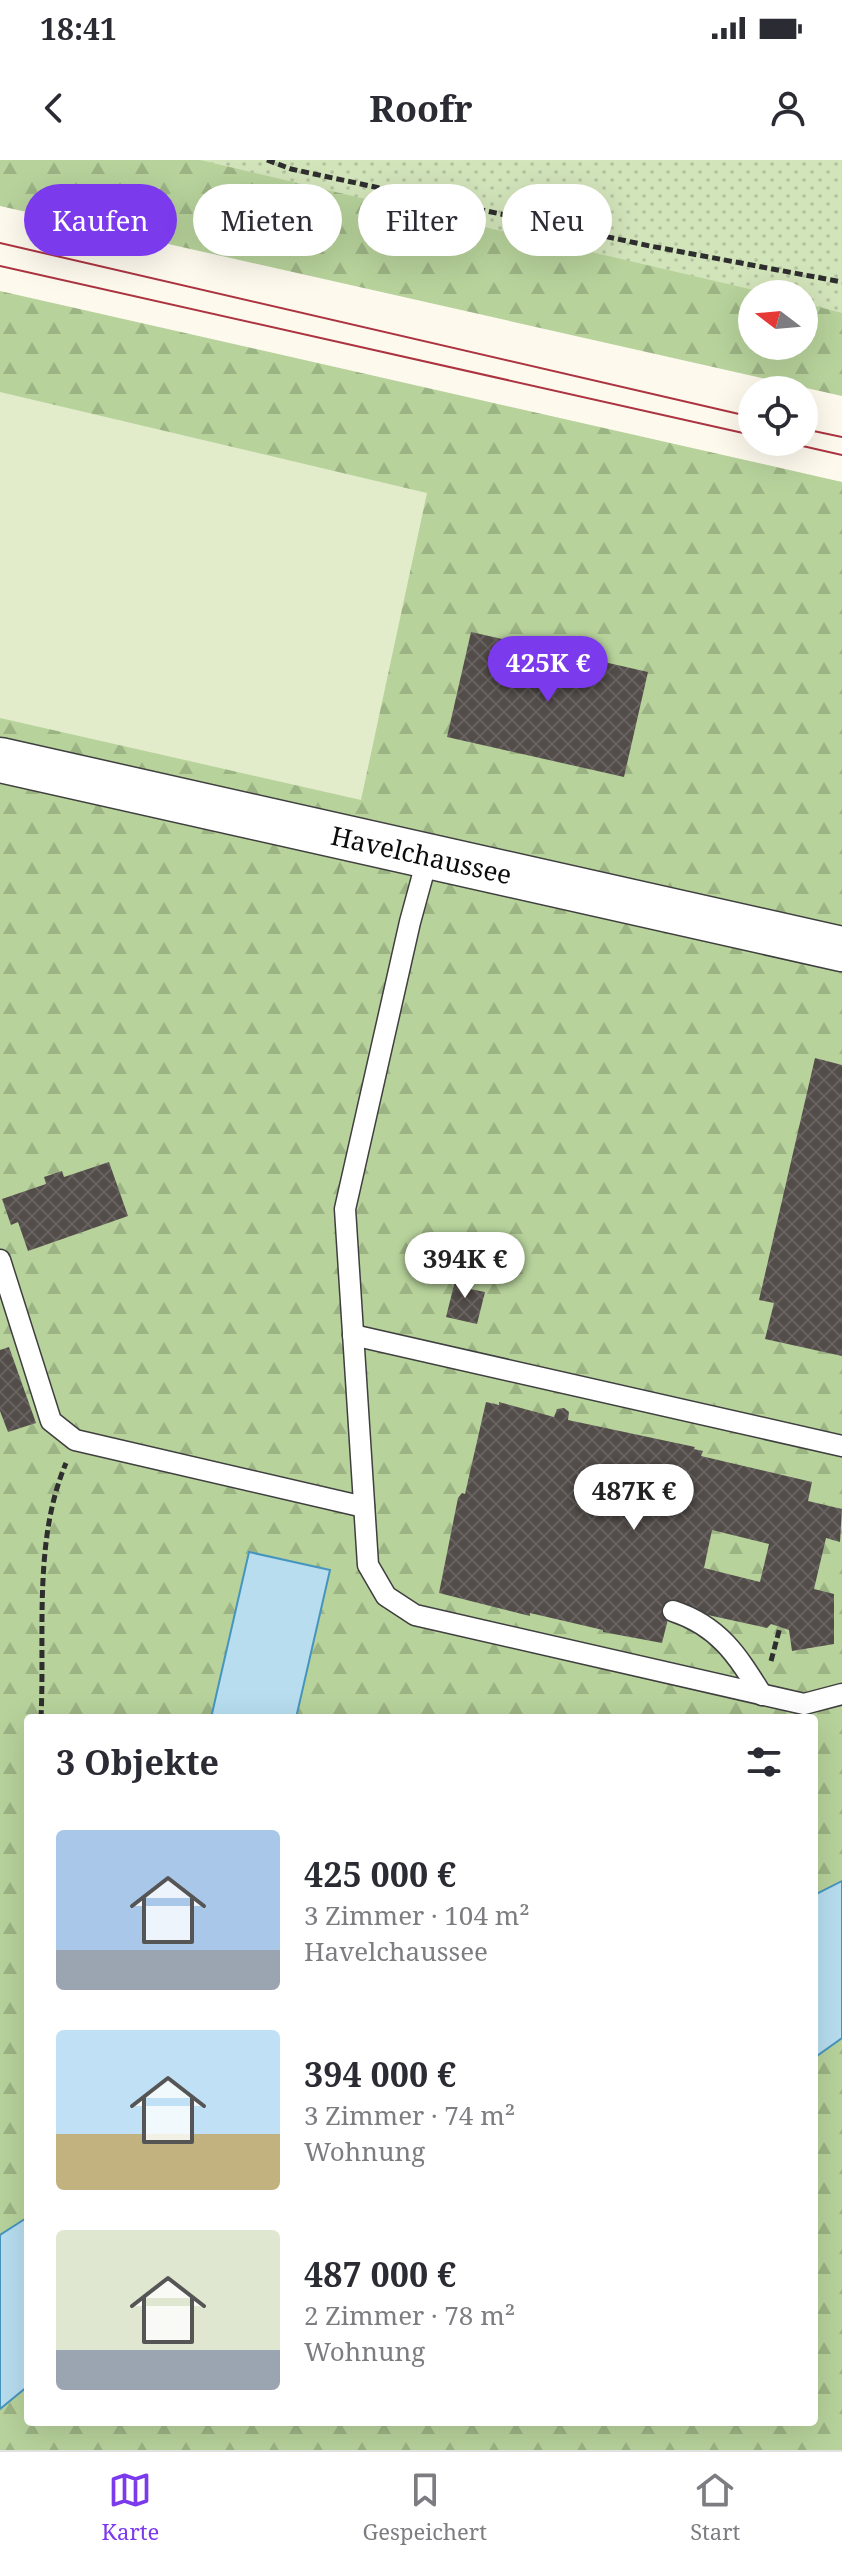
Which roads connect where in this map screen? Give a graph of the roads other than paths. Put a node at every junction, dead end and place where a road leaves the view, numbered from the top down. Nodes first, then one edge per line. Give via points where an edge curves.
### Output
1 (0, 760) edge
2 (428, 856) junction
3 (842, 949) edge
4 (0, 1260) edge
5 (353, 1335) junction
6 (842, 1446) edge
7 (364, 1507) junction
8 (673, 1611) dead end
9 (842, 1694) edge
10 (762, 1695) junction

1 - 2 street, Havelchaussee
2 - 3 street, Havelchaussee
2 - 5 lane via 345,1209
4 - 7 lane via 51,1421 75,1440
5 - 6 lane
5 - 7 lane
7 - 10 lane via 368,1565 386,1596 415,1615
8 - 10 lane via 715,1631
9 - 10 lane via 804,1704

